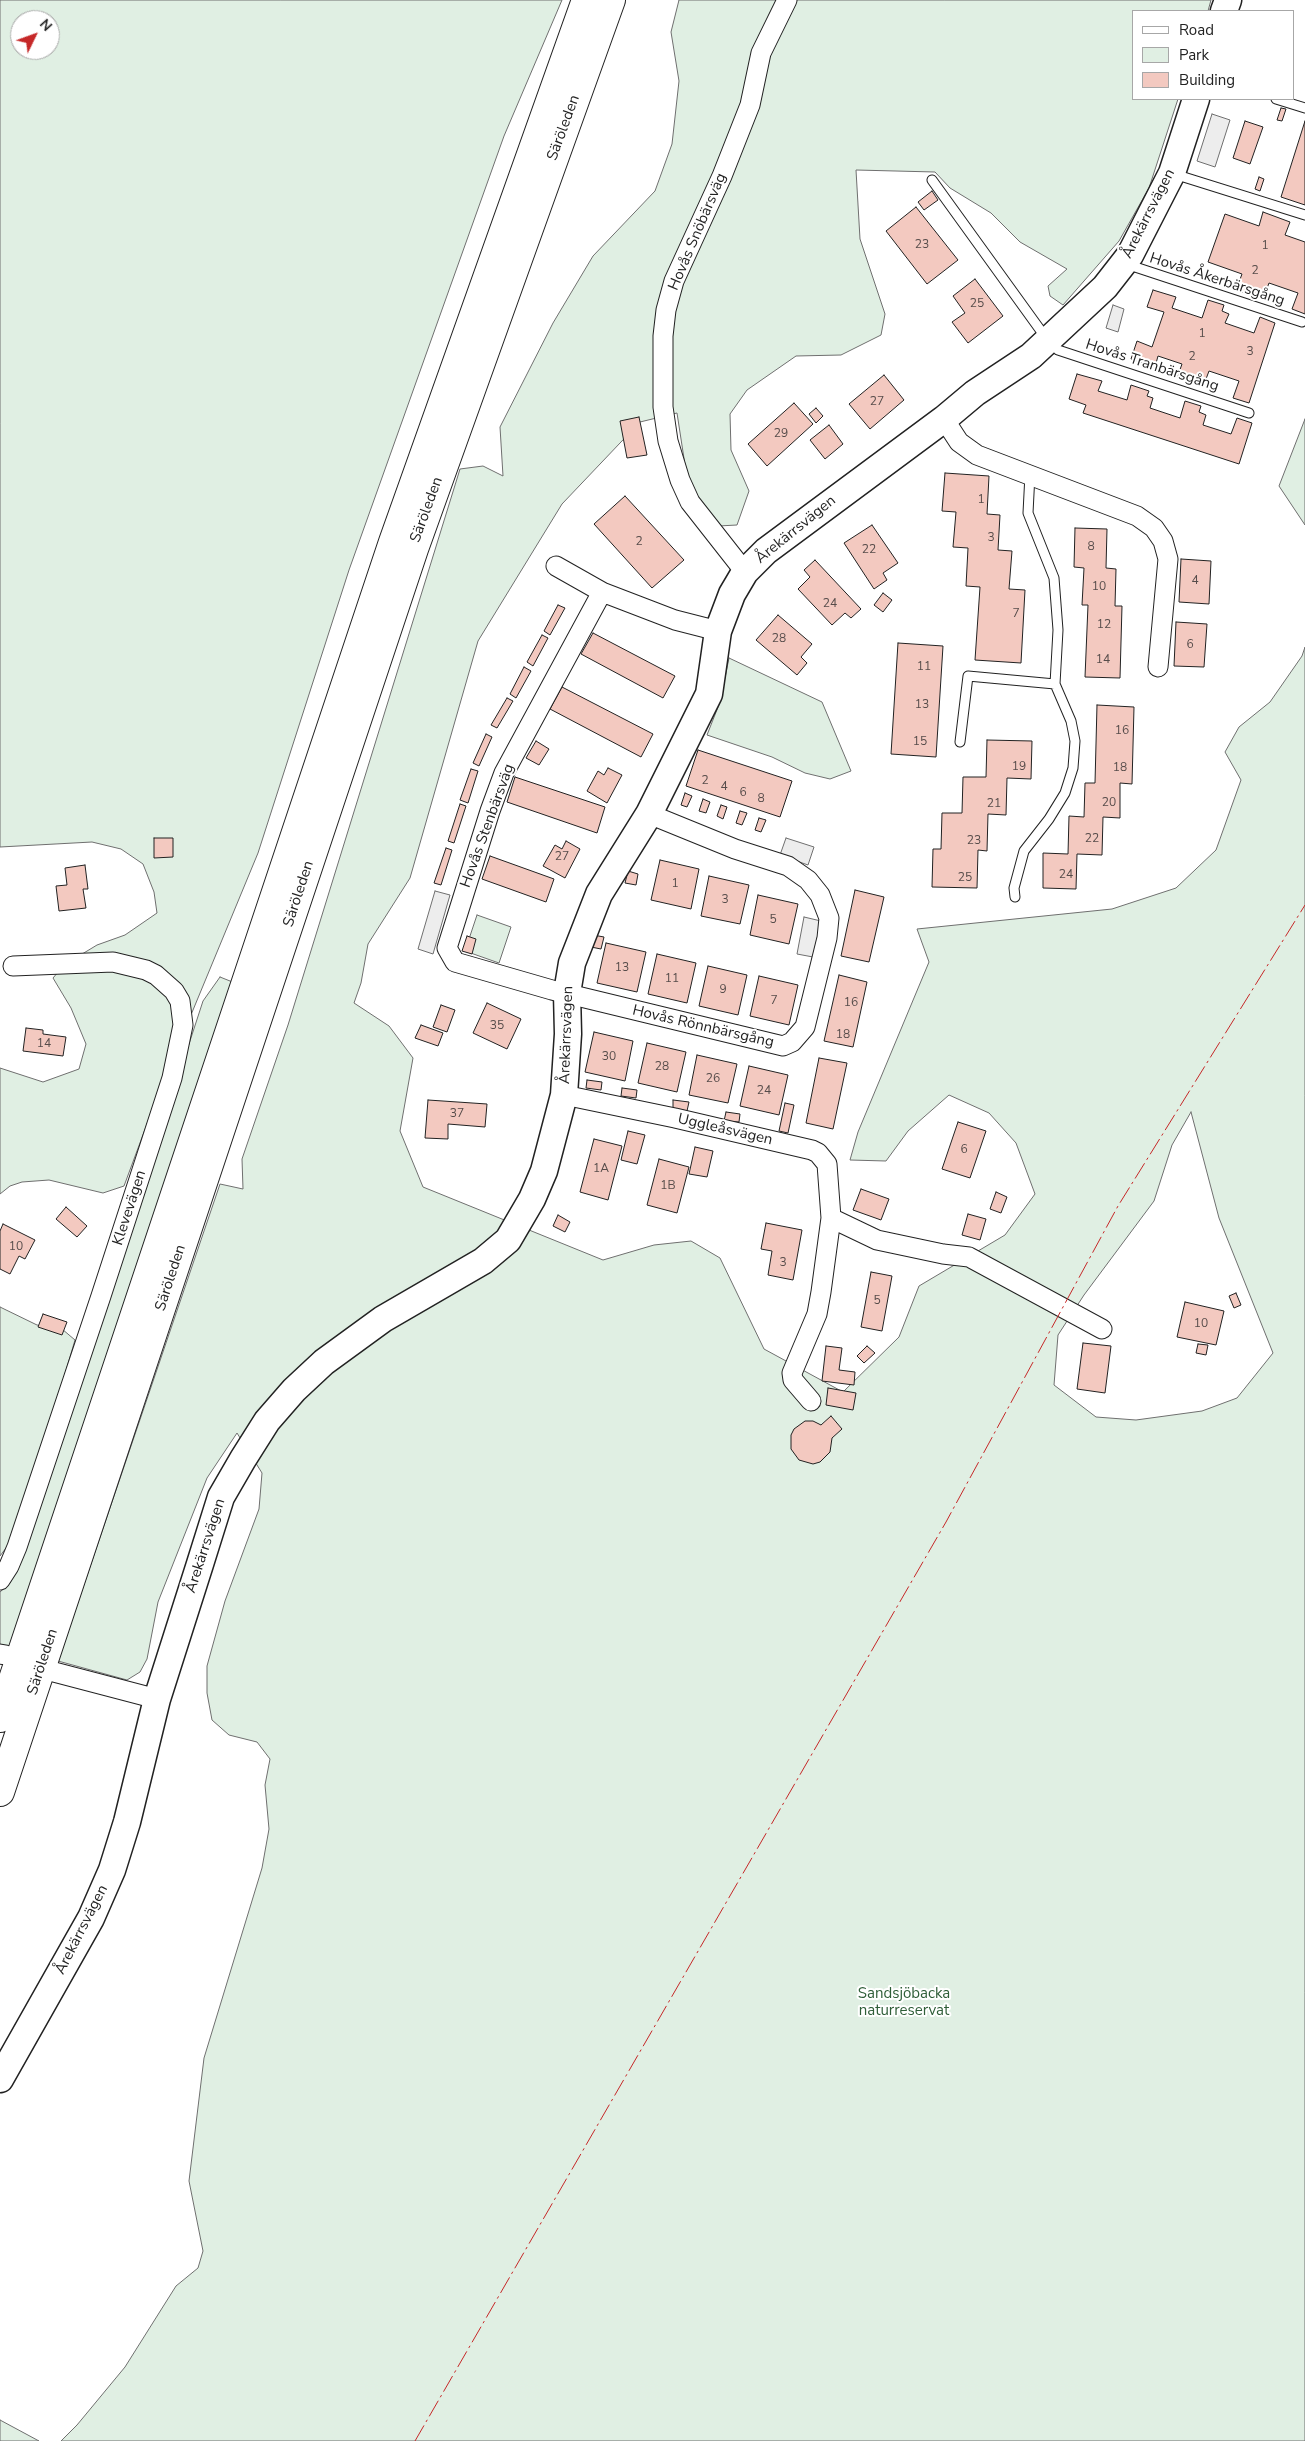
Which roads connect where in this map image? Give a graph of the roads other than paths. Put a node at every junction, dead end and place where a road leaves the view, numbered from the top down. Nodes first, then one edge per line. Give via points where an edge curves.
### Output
1 (586, 0) edge
2 (611, 0) edge
3 (787, 0) edge
4 (1196, 100) edge
5 (1279, 100) edge
6 (1305, 108) edge
7 (1172, 173) junction
8 (932, 180) dead end
9 (1305, 215) edge
10 (1124, 264) junction
11 (1302, 322) dead end
12 (1050, 340) junction
13 (1249, 413) dead end
14 (944, 419) junction
15 (1030, 473) junction
16 (556, 566) dead end
17 (745, 572) junction
18 (602, 592) junction
19 (718, 631) junction
20 (1158, 667) dead end
21 (1055, 684) junction
22 (960, 742) dead end
23 (649, 814) junction
24 (1015, 898) dead end
25 (13, 966) dead end
26 (567, 993) junction
27 (564, 1095) junction
28 (831, 1218) junction
29 (1102, 1329) dead end
30 (811, 1401) dead end
31 (0, 1580) edge
32 (54, 1672) dead end
33 (157, 1699) junction
34 (0, 1718) edge
35 (0, 1792) edge
36 (0, 2079) edge

1 - 34 main road, Säröleden via 393,542
2 - 35 main road, Säröleden via 414,549
3 - 17 street, Hovås Snöbärsväg via 761,53 750,105 722,176 674,281 662,336 663,407 668,441 680,480 690,502
4 - 7 street, Årekärrsvägen
5 - 6 lane
7 - 9 lane
7 - 10 street, Årekärrsvägen
8 - 12 lane, Hovås Tranbärsgång
10 - 11 lane, Hovås Åkerbärsgång
10 - 12 street, Årekärrsvägen
12 - 13 lane, Hovås Tranbärsgång via 1058,350
12 - 14 street, Årekärrsvägen
14 - 15 street via 959,442 977,455
14 - 17 street, Årekärrsvägen via 773,545
15 - 20 street via 1137,516 1154,528 1163,541 1168,559
15 - 21 lane via 1028,513 1054,578 1058,630
16 - 18 street
17 - 19 street, Årekärrsvägen via 732,594
18 - 19 street via 675,620
18 - 26 street, Hovås Stenbärsväg via 504,773 447,948 455,962
19 - 23 street, Årekärrsvägen via 708,694
21 - 22 lane via 968,676
21 - 24 lane via 1071,721 1075,741 1073,768 1065,793 1024,851 1014,888
23 - 26 street, Årekärrsvägen via 599,894 585,924 572,963
23 - 26 street, Hovås Rönnbärsgång via 735,849 788,866 815,887 825,904 827,938 805,1026 800,1036 783,1046
25 - 31 street, Klevevägen via 112,962 146,970 174,991 180,1001 183,1025 172,1078 101,1296 17,1547
26 - 27 street, Årekärrsvägen
27 - 28 street, Uggleåsvägen via 818,1153 827,1164
27 - 33 street, Årekärrsvägen via 544,1171 508,1240 483,1261 353,1338 300,1385 267,1421 222,1497
28 - 29 street via 877,1240 969,1257
28 - 30 street, Uggleåsvägen via 817,1314 792,1373 793,1380
32 - 33 street
33 - 36 street, Årekärrsvägen via 112,1870 91,1918

